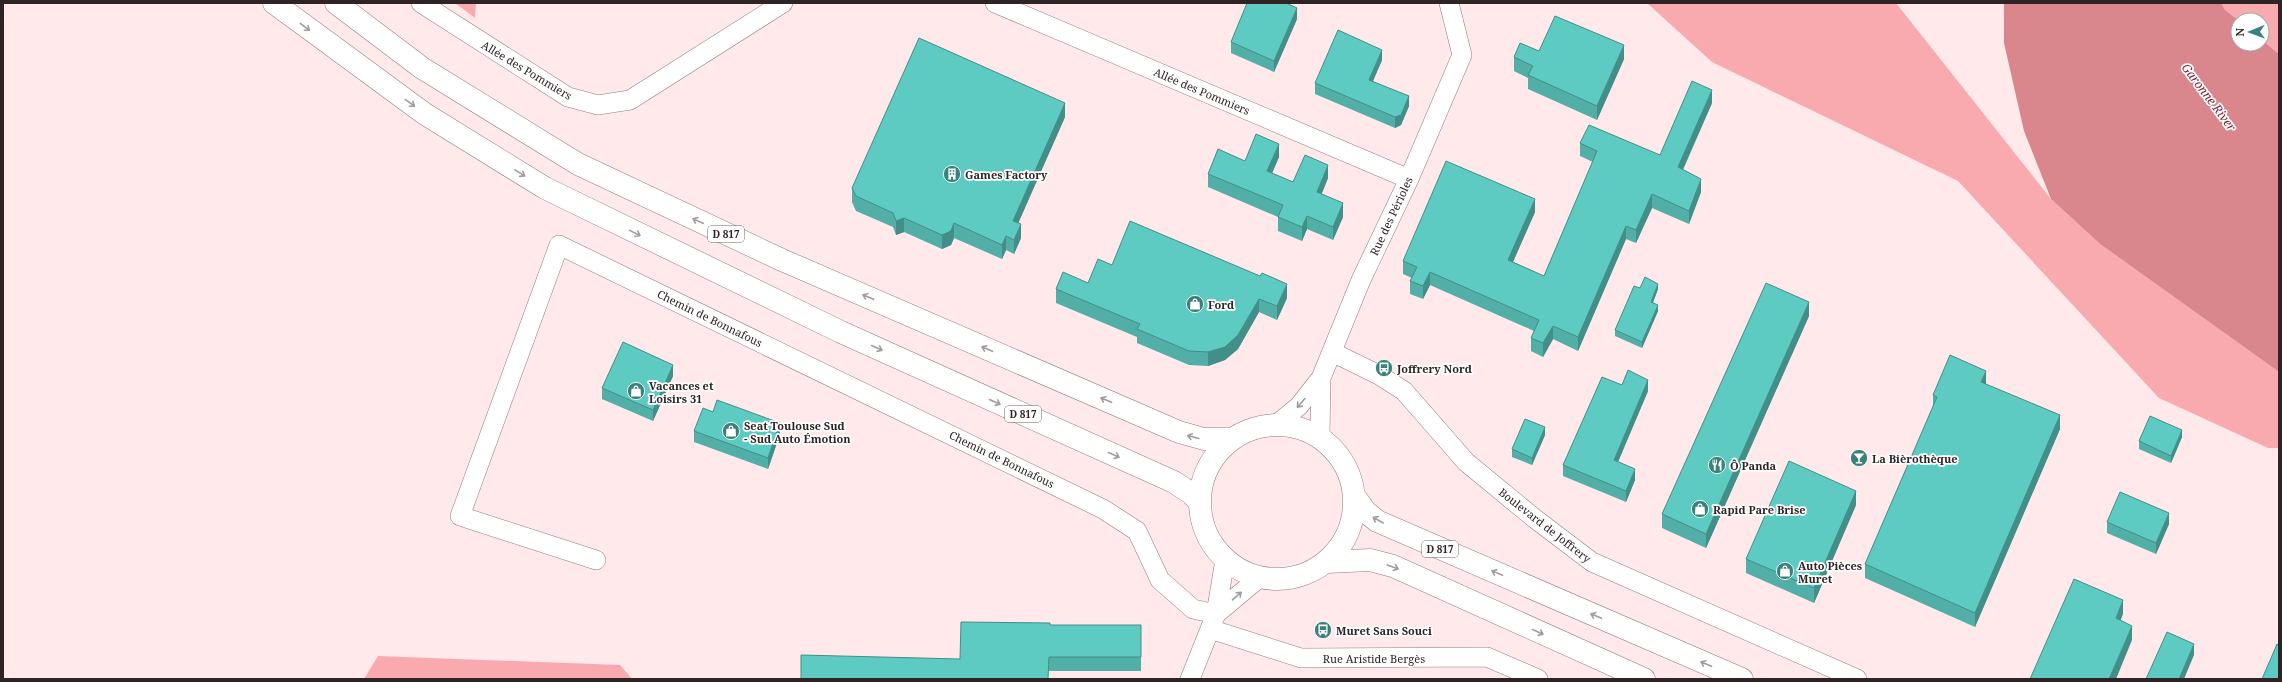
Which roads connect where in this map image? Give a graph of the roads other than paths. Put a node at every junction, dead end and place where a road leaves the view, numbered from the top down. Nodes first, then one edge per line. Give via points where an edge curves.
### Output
1 (274, 3) edge
2 (336, 3) edge
3 (421, 3) edge
4 (783, 3) edge
5 (995, 3) edge
6 (1449, 3) edge
7 (1409, 179) junction
8 (1332, 352) junction
9 (1321, 378) junction
10 (1277, 424) junction
11 (1320, 436) junction
12 (1232, 439) junction
13 (1355, 497) junction
14 (1200, 503) junction
15 (596, 560) dead end
16 (1225, 560) junction
17 (1327, 562) junction
18 (1259, 578) junction
19 (1213, 622) junction
20 (1190, 679) edge
21 (1538, 679) edge
22 (1644, 679) edge
23 (1742, 679) edge
24 (1857, 679) edge

1 -> 14 main road, D 817 via 425,114 545,188 841,332 1174,482
12 -> 2 main road, D 817 via 1204,439 1179,432 782,260 578,164 422,68
3 - 4 street, Allée des Pommiers via 568,97 598,105 630,100
5 - 7 street, Allée des Pommiers
6 - 7 street, Rue des Périoles via 1462,55
7 - 8 street, Rue des Périoles via 1361,280
8 - 9 street, Rue des Périoles
8 - 24 street, Boulevard de Joffrery via 1379,375 1404,391 1466,462 1592,562
9 -> 10 street, Rue des Périoles via 1299,406
9 - 11 street, Rue des Périoles
10 - 11 main road via 1292,425
10 - 12 main road via 1251,429
11 - 13 main road via 1338,452 1350,473
12 - 14 main road via 1218,452 1208,467 1202,484
13 - 17 main road via 1353,522 1343,544
23 -> 13 main road, D 817 via 1377,521 1366,512
14 - 16 main road via 1206,532
15 - 19 street, Chemin de Bonnafous via 460,516 559,245 1103,509 1137,531 1160,580 1193,609
16 - 18 main road via 1241,571
16 - 19 street
17 - 18 main road via 1306,575 1283,580
17 -> 22 main road via 1370,560 1392,566
19 -> 18 street
19 - 20 street
19 - 21 street, Rue Aristide Bergès via 1300,658 1487,657

